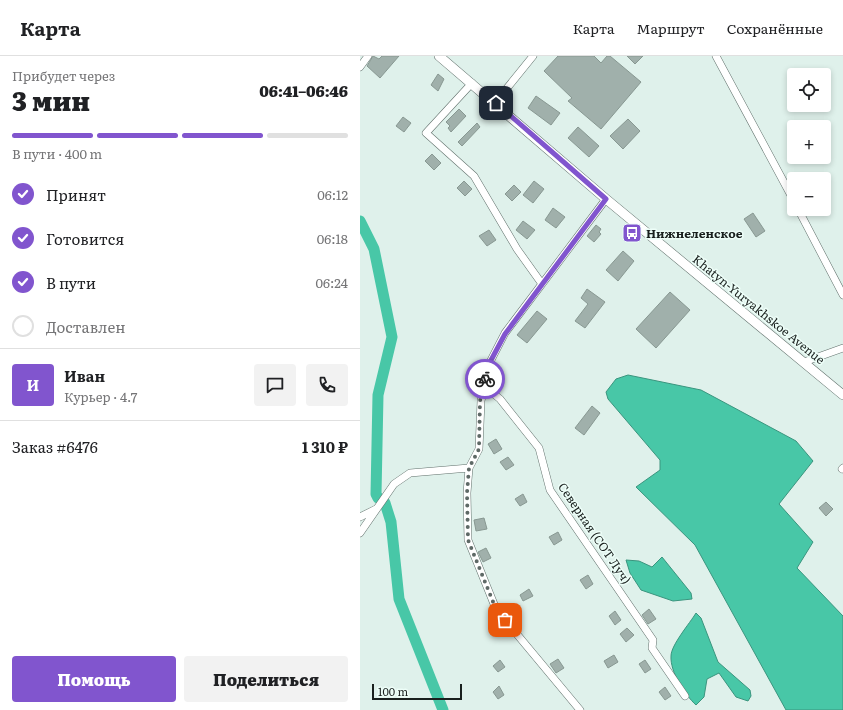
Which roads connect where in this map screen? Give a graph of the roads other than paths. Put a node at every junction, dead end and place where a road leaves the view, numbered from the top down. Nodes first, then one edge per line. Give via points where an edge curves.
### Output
1 (368, 56) edge
2 (439, 56) edge
3 (533, 56) edge
4 (716, 56) edge
5 (360, 67) edge
6 (472, 83) junction
7 (496, 103) junction
8 (787, 188) edge
9 (606, 199) junction
10 (802, 216) edge
11 (840, 281) edge
12 (542, 284) junction
13 (843, 295) edge
14 (843, 348) edge
15 (804, 362) junction
16 (484, 386) junction
17 (843, 395) edge
18 (469, 468) junction
19 (376, 509) junction
20 (360, 517) edge
21 (360, 533) edge
22 (685, 696) dead end
23 (580, 710) edge

1 - 5 street
2 - 6 main road, Khatyn-Yuryakhskoe Avenue
3 - 7 street
4 - 8 street
6 - 7 main road, Khatyn-Yuryakhskoe Avenue
6 - 12 street via 426,133 474,176 517,249
7 - 9 main road, Khatyn-Yuryakhskoe Avenue
9 - 12 street
9 - 15 main road, Khatyn-Yuryakhskoe Avenue
10 - 11 street
11 - 13 street
12 - 16 street via 505,334 489,364
14 - 15 street
15 - 17 main road, Khatyn-Yuryakhskoe Avenue
16 - 18 street via 480,401 479,449
16 - 22 street, Северная (СОТ Луч) via 500,399 539,448 550,490 653,640 652,648
18 - 19 street via 410,473 394,484
18 - 23 street via 468,540 496,609
19 - 20 street
19 - 21 street

